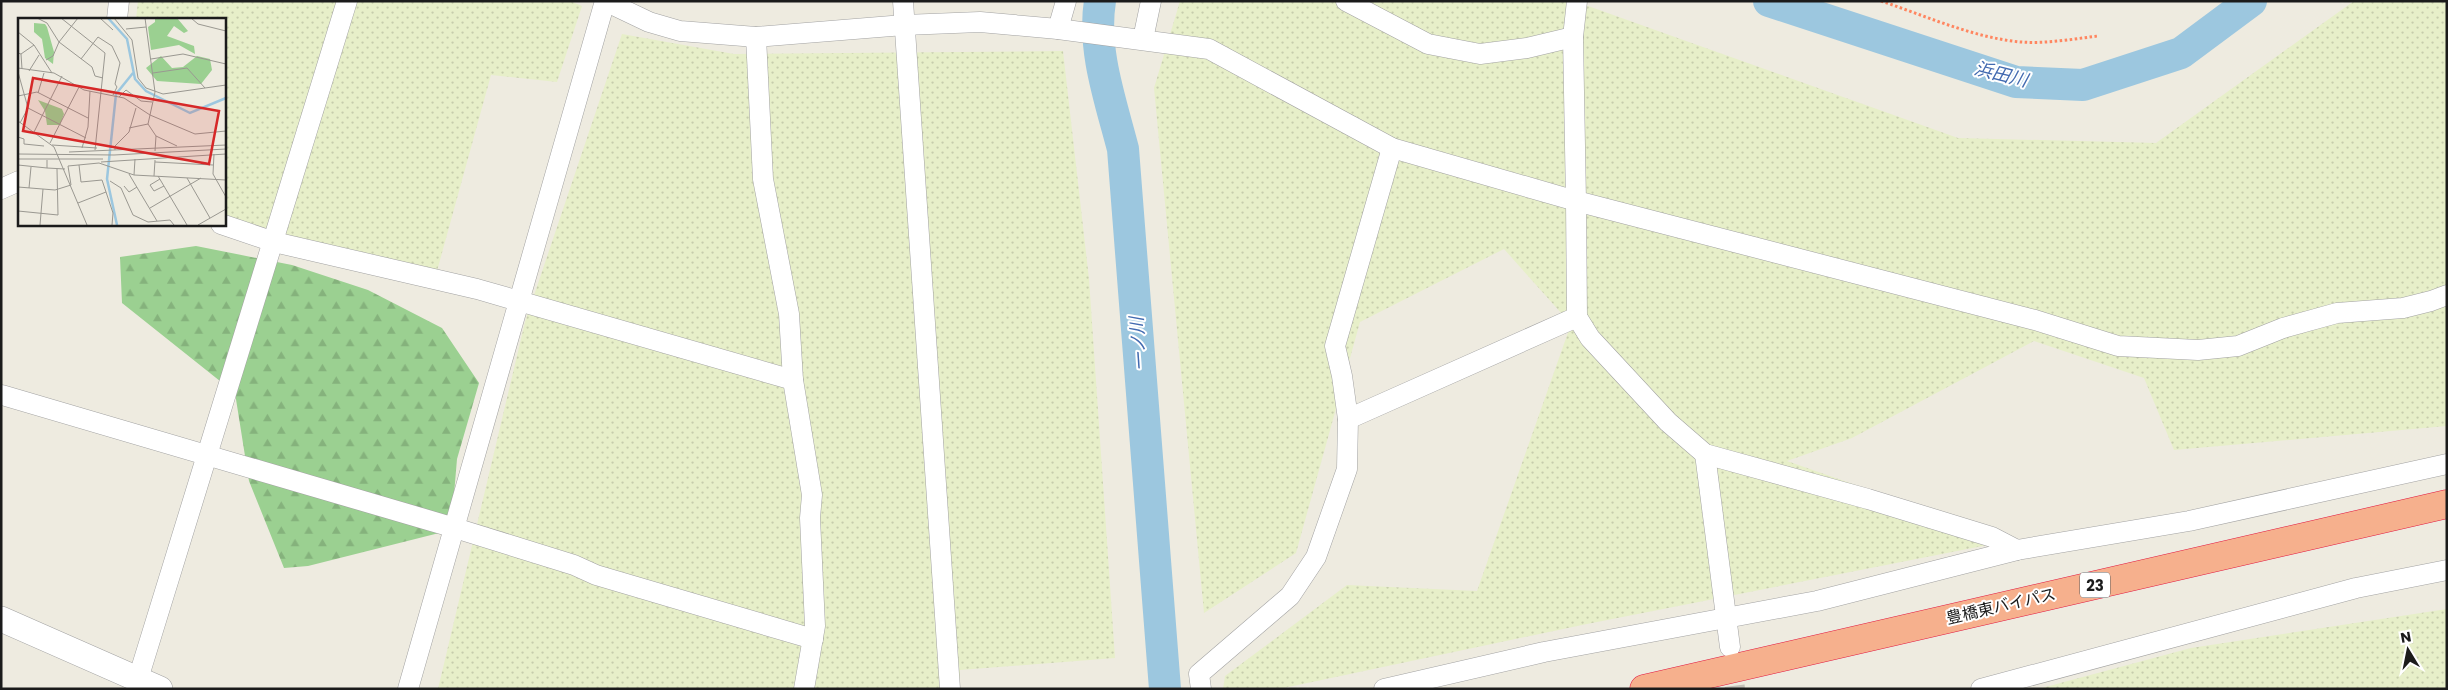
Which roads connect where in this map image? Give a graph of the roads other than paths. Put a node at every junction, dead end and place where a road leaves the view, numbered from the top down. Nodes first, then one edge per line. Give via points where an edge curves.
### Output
1 (119, 1) edge
2 (347, 1) edge
3 (605, 1) edge
4 (903, 1) edge
5 (1066, 1) edge
6 (1151, 1) edge
7 (1346, 1) edge
8 (1577, 1) edge
9 (117, 18) edge
10 (904, 25) junction
11 (1061, 29) junction
12 (756, 37) junction
13 (1573, 37) junction
14 (1136, 38) junction
15 (1392, 148) junction
16 (18, 181) edge
17 (1, 189) edge
18 (1576, 201) junction
19 (224, 225) edge
20 (274, 242) junction
21 (2447, 295) edge
22 (519, 301) junction
23 (1576, 317) junction
24 (793, 380) junction
25 (2, 395) edge
26 (1348, 418) junction
27 (1705, 454) junction
28 (208, 455) junction
29 (2447, 464) edge
30 (2447, 504) edge
31 (454, 528) junction
32 (2017, 550) junction
33 (2447, 570) edge
34 (1, 619) edge
35 (1727, 619) junction
36 (813, 639) junction
37 (1736, 656) junction
38 (2039, 681) edge
39 (149, 684) edge
40 (408, 689) edge
41 (804, 689) edge
42 (950, 689) edge
43 (1201, 689) edge
44 (1384, 689) edge
45 (1644, 689) edge
46 (1670, 689) edge
47 (1981, 689) edge

1 - 9 street
2 - 20 street
3 - 12 street via 649,22 680,31
3 - 22 street
4 - 10 street
5 - 11 street
6 - 14 street
7 - 13 street via 1428,44 1480,54 1527,48
8 - 13 street
10 - 11 street via 980,22
10 - 12 street
10 - 42 street
11 - 14 street
12 - 24 street via 763,178 790,314
13 - 18 street
14 - 15 street via 1210,49
15 - 18 street
15 - 26 street via 1335,346
16 - 17 street
18 - 21 street via 2035,320 2118,346 2198,350 2238,346 2283,328 2337,313 2403,308
18 - 23 street
19 - 20 street
20 - 22 street
20 - 28 street
22 - 24 street
22 - 31 street
23 - 26 street
23 - 27 street via 1590,338 1655,408
24 - 36 street via 812,495 810,518 816,626
25 - 28 street
26 - 43 street via 1347,469 1316,557 1290,596 1199,674
27 - 32 street via 1868,498 1992,537
27 - 35 street
28 - 31 street
28 - 39 street
29 - 32 street via 2189,521
30 - 37 highway, 豊橋東バイパス / 23
31 - 36 street via 574,565 596,575
31 - 40 street
32 - 35 street via 1817,601
33 - 38 street via 2356,588
34 - 39 street
35 - 37 street
35 - 44 street via 1544,652
36 - 41 street
37 - 45 highway, 豊橋東バイパス / 23
37 - 46 highway, 23
38 - 47 street

